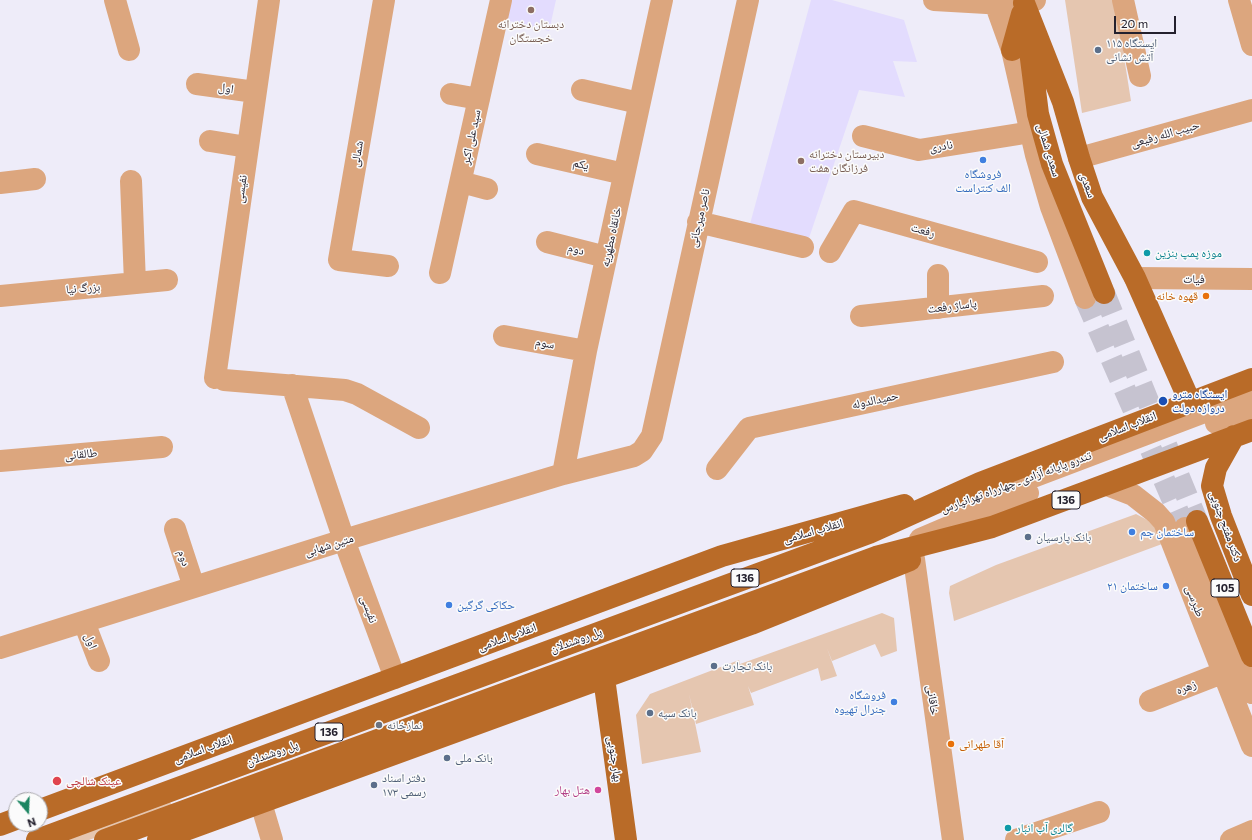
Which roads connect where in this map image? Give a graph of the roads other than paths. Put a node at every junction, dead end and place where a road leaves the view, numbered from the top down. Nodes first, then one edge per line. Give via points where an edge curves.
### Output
1 (115, 0) edge
2 (269, 0) edge
3 (384, 0) edge
4 (501, 0) edge
5 (662, 0) edge
6 (748, 0) edge
7 (934, 0) edge
8 (1122, 0) edge
9 (1239, 0) edge
10 (994, 1) edge
11 (1028, 1) edge
12 (1252, 45) edge
13 (129, 50) dead end
14 (1012, 50) junction
15 (1140, 76) dead end
16 (196, 84) dead end
17 (582, 90) dead end
18 (255, 92) junction
19 (451, 94) dead end
20 (479, 99) junction
21 (639, 102) junction
22 (1252, 110) edge
23 (1020, 134) dead end
24 (863, 136) dead end
25 (210, 141) dead end
26 (247, 147) junction
27 (537, 154) dead end
28 (1079, 158) junction
29 (624, 174) junction
30 (35, 179) dead end
31 (131, 181) dead end
32 (461, 182) junction
33 (0, 183) edge
34 (488, 189) dead end
35 (698, 222) junction
36 (547, 242) dead end
37 (803, 247) dead end
38 (830, 252) dead end
39 (606, 257) junction
40 (1037, 262) dead end
41 (388, 266) dead end
42 (440, 273) dead end
43 (938, 275) dead end
44 (1135, 278) junction
45 (1252, 279) edge
46 (167, 280) dead end
47 (135, 283) junction
48 (1095, 295) joint
49 (0, 296) edge
50 (1043, 296) dead end
51 (938, 308) junction
52 (861, 316) dead end
53 (504, 336) dead end
54 (586, 351) junction
55 (1053, 362) dead end
56 (1252, 379) edge
57 (292, 385) junction
58 (1252, 394) edge
59 (1190, 402) junction
60 (1252, 410) edge
61 (419, 428) dead end
62 (1243, 433) edge
63 (652, 436) joint
64 (162, 447) dead end
65 (0, 461) edge
66 (717, 469) dead end
67 (563, 474) junction
68 (980, 483) junction
69 (1107, 485) junction
70 (1191, 524) joint
71 (992, 527) junction
72 (175, 529) dead end
73 (868, 533) junction
74 (344, 540) junction
75 (876, 557) junction
76 (914, 559) junction
77 (194, 587) junction
78 (1252, 595) edge
79 (84, 622) junction
80 (621, 624) joint
81 (0, 648) edge
82 (1252, 656) edge
83 (99, 661) dead end
84 (1222, 673) junction
85 (395, 678) junction
86 (604, 678) junction
87 (1252, 693) edge
88 (1150, 701) dead end
89 (329, 702) junction
90 (1252, 746) edge
91 (346, 772) junction
92 (261, 803) junction
93 (48, 808) edge
94 (1099, 812) dead end
95 (48, 813) edge
96 (1252, 831) edge
97 (37, 840) edge
98 (75, 840) edge
99 (105, 840) edge
100 (158, 840) edge
101 (272, 840) edge
102 (626, 840) edge
103 (953, 840) edge
104 (1016, 840) edge
105 (1231, 840) edge

1 - 13 street
2 - 18 street, نفیسی
3 - 41 street, شمالی via 339,260
4 - 20 street, سید علی اکبر
5 - 21 street, خانقاه مطهریه
6 - 35 street, ناصر میرجانی
7 - 10 street
8 - 15 street
9 - 12 street
10 - 11 street
10 - 14 street
11 - 14 main road
11 - 28 main road, سعدی via 1063,102
11 - 48 main road, سعدی شمالی via 1038,114
14 - 48 street via 1051,207
16 - 18 street, اول
17 - 21 street
18 - 26 street, نفیسی
19 - 20 street
20 - 32 street, سید علی اکبر
21 - 29 street, خانقاه مطهریه
22 - 28 street, حبیب الله رفیعی
23 - 24 street, نادری via 919,150
25 - 26 street
26 - 57 street, نفیسی via 220,379
27 - 29 street, یکم
28 - 44 main road, سعدی via 1092,197
29 - 39 street, خانقاه مطهریه
30 - 33 street
31 - 47 street
32 - 34 street
32 - 42 street, سید علی اکبر
35 - 37 street
35 - 63 street, ناصر میرجانی
36 - 39 street, دوم
38 - 40 street, رفعت via 854,211
39 - 54 street, خانقاه مطهریه
43 - 51 street
44 - 45 street, فیات
44 - 59 main road, سعدی
46 - 47 street, بزرگ نیا
47 - 49 street, بزرگ نیا
50 - 51 street, پاساژ رفعت
51 - 52 street, پاساژ رفعت
53 - 54 street, سوم
54 - 67 street, خانقاه مطهریه
55 - 66 street, حمیدالدوله via 749,428
56 - 59 main road, انقلاب اسلامی / 136
57 - 61 street, نفیسی via 345,390 357,394
57 - 74 street, نفیسی
58 - 73 street, تندرو پایانه آزادی ـ چهارراه تهرانپارس via 1025,480
59 - 68 main road, انقلاب اسلامی / 136
60 - 75 street via 1034,490
62 - 69 main road, 136
62 - 78 main road, دکتر مفتح جنوبی via 1216,468 1212,486
63 - 67 street, متین شهابی via 642,451 634,456
64 - 65 street, طالقانی
67 - 74 street, متین شهابی
68 - 73 main road, انقلاب اسلامی / 136
68 - 85 main road, انقلاب اسلامی via 722,556
69 - 71 main road, 136
69 - 84 street, طبرسی via 1133,495 1164,522
70 - 82 main road, دکتر مفتح جنوبی / 105
70 - 87 street
71 - 75 main road, 136
71 - 76 main road
72 - 77 street, دوم
73 - 80 main road, انقلاب اسلامی / 136
74 - 77 street, متین شهابی
74 - 85 street, نفیسی
75 - 99 main road, پل روشندلان / 136
76 - 86 main road via 751,624
76 - 103 street, خاقانی
77 - 79 street, متین شهابی
79 - 81 street, متین شهابی
79 - 83 street, اول
80 - 97 main road, پل روشندلان / 136
84 - 88 street, زهره
84 - 90 street, طبرسی
85 - 89 main road, انقلاب اسلامی
86 - 91 main road
86 - 102 main road, بهار جنوبی
89 - 91 main road via 317,722 316,748 337,768
89 - 93 main road, انقلاب اسلامی
91 - 92 main road
92 - 100 main road
92 - 101 street
94 - 104 street
95 - 98 main road via 69,829
96 - 105 street

